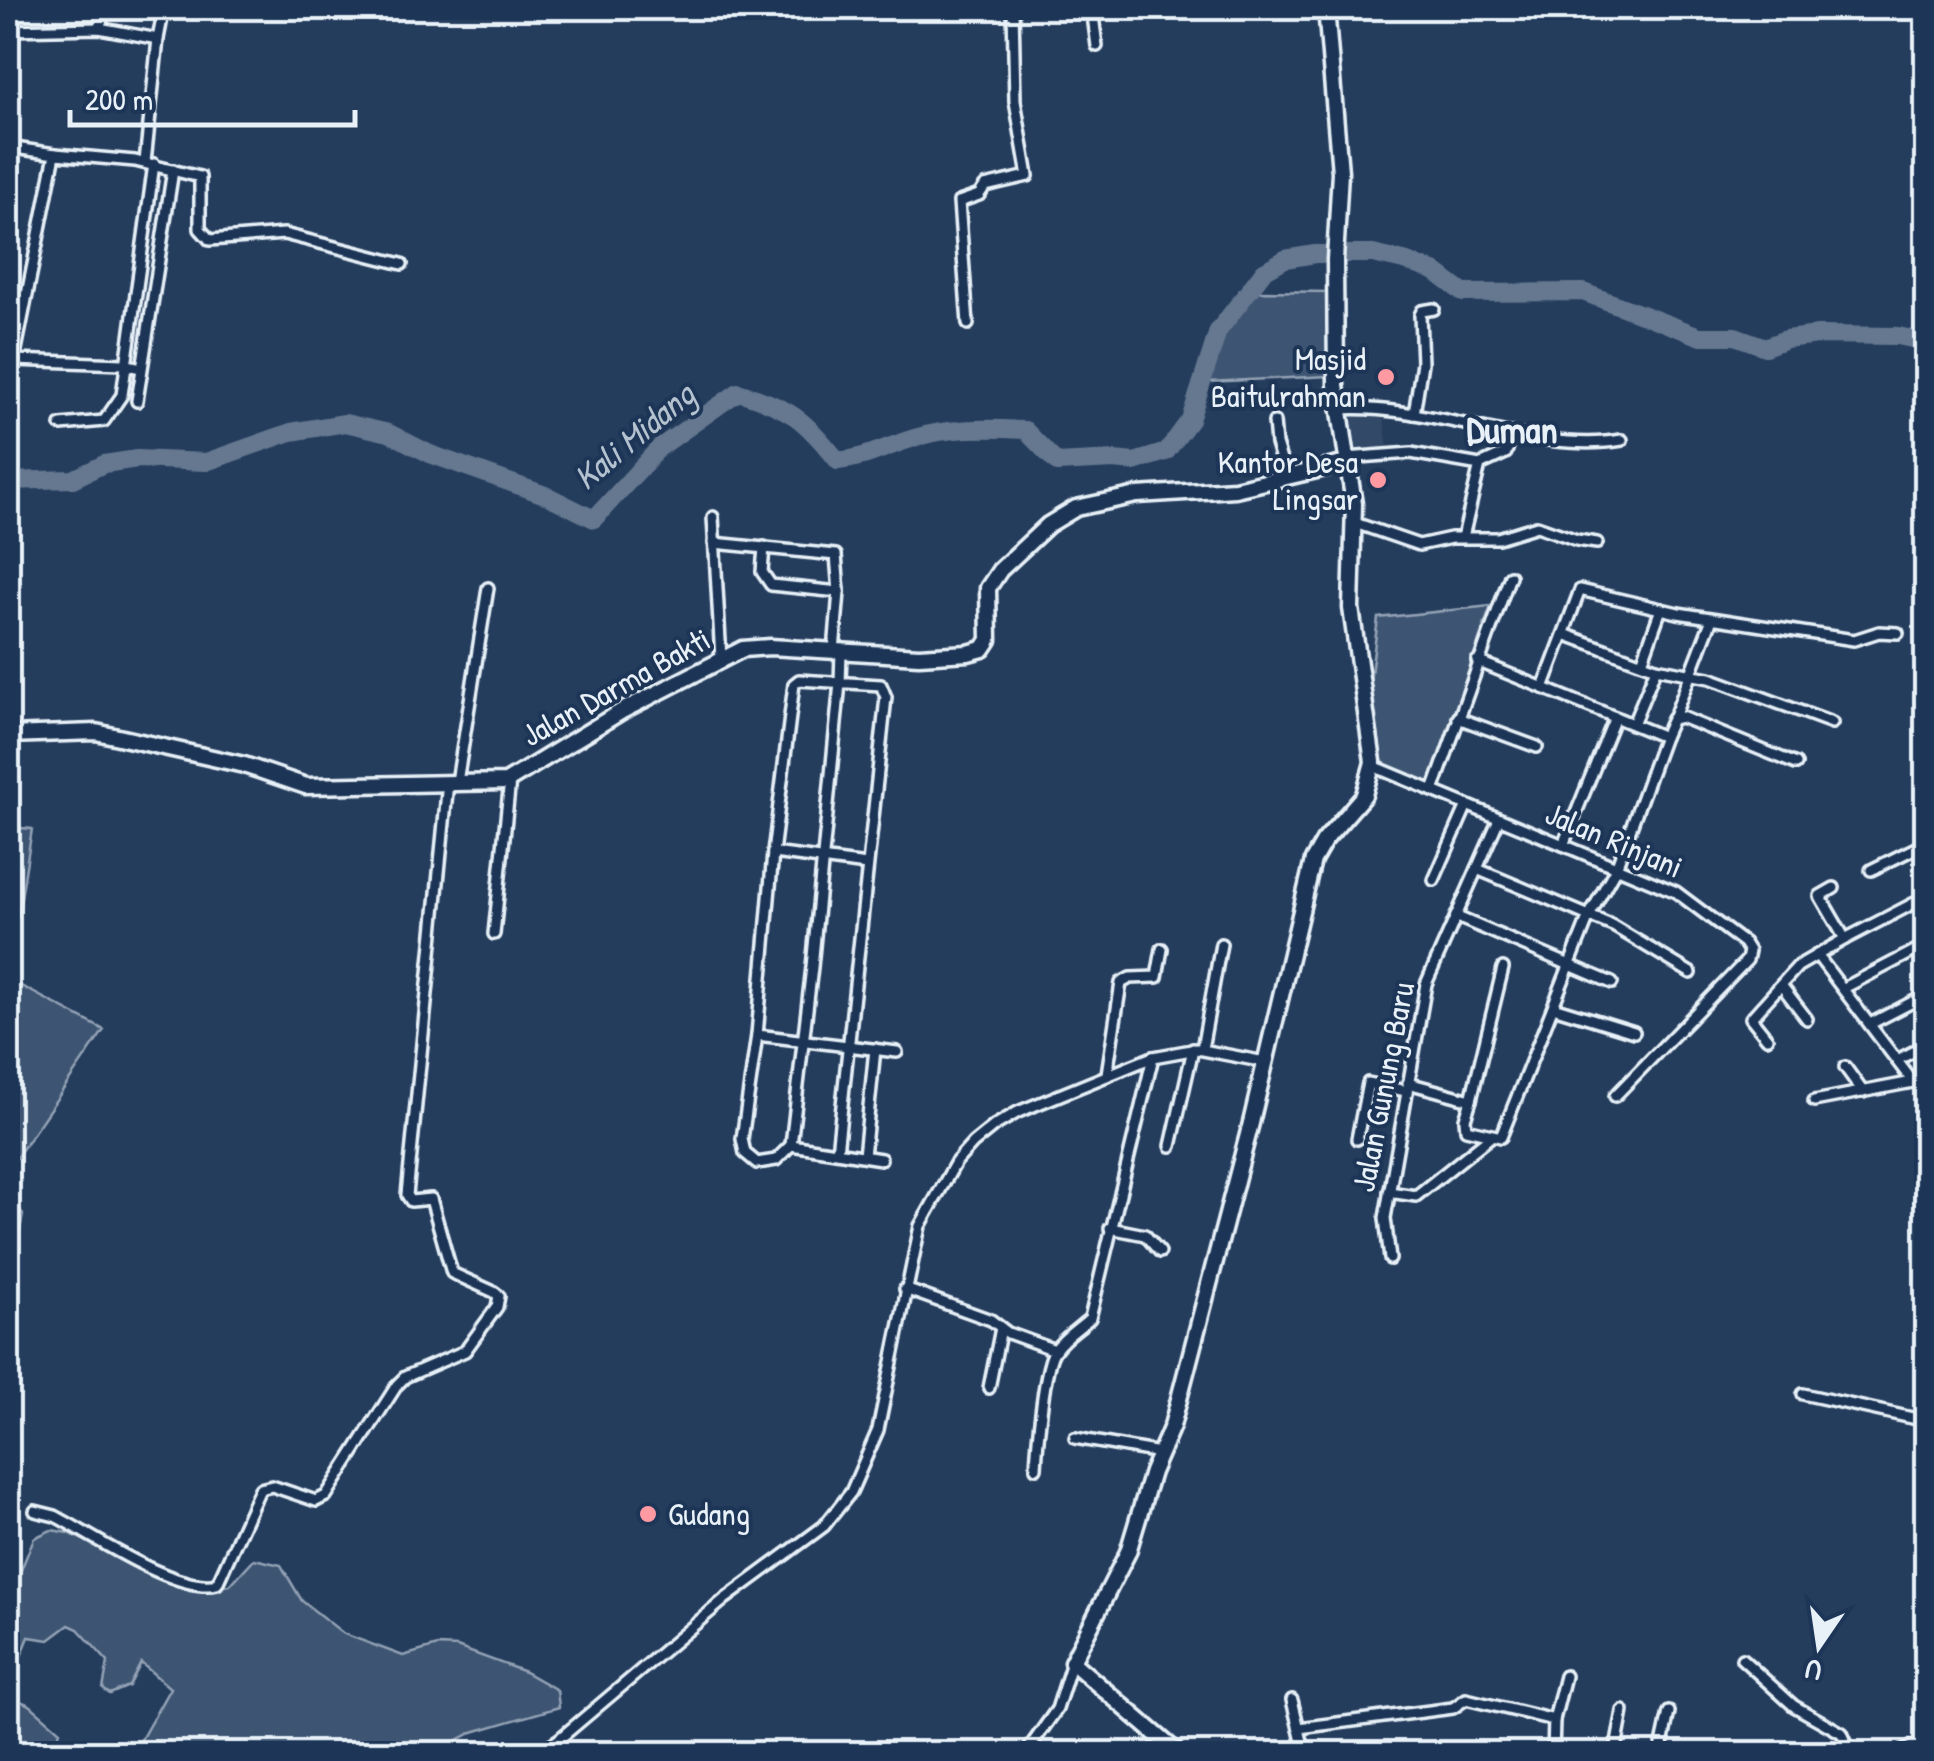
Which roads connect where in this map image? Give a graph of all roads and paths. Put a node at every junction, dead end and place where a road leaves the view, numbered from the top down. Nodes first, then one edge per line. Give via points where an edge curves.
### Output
1 (106, 8) edge
2 (164, 8) edge
3 (1014, 8) edge
4 (1092, 8) edge
5 (1326, 8) edge
6 (99, 28) junction
7 (8, 30) edge
8 (158, 39) junction
9 (1097, 46) dead end
10 (8, 148) edge
11 (54, 154) junction
12 (149, 164) junction
13 (173, 170) junction
14 (402, 264) dead end
15 (8, 292) edge
16 (26, 297) junction
17 (1434, 309) dead end
18 (968, 324) dead end
19 (126, 364) junction
20 (141, 368) junction
21 (137, 401) dead end
22 (1338, 409) junction
23 (1414, 414) junction
24 (1274, 422) dead end
25 (61, 426) dead end
26 (1512, 433) junction
27 (1622, 440) dead end
28 (1346, 461) junction
29 (1480, 465) junction
30 (1286, 476) junction
31 (713, 517) dead end
32 (1355, 523) junction
33 (1463, 537) junction
34 (1598, 542) dead end
35 (714, 544) junction
36 (764, 547) junction
37 (1510, 576) dead end
38 (488, 588) dead end
39 (839, 592) junction
40 (1660, 609) junction
41 (1712, 619) junction
42 (1898, 633) dead end
43 (1564, 634) junction
44 (838, 651) junction
45 (721, 659) junction
46 (1477, 660) junction
47 (1642, 662) junction
48 (1656, 668) junction
49 (1693, 673) junction
50 (840, 683) junction
51 (1543, 688) junction
52 (1615, 717) junction
53 (1674, 717) junction
54 (1458, 718) junction
55 (1832, 723) dead end
56 (1633, 724) junction
57 (8, 736) edge
58 (1664, 737) junction
59 (1537, 748) dead end
60 (1796, 764) dead end
61 (1372, 766) junction
62 (510, 780) junction
63 (453, 782) junction
64 (1433, 791) junction
65 (1467, 805) junction
66 (1500, 819) junction
67 (1926, 843) edge
68 (1562, 845) junction
69 (773, 852) junction
70 (821, 860) junction
71 (867, 865) junction
72 (1616, 868) junction
73 (1477, 869) junction
74 (1871, 870) dead end
75 (1434, 880) dead end
76 (1834, 888) dead end
77 (1926, 897) edge
78 (1589, 916) junction
79 (1456, 917) junction
80 (494, 934) dead end
81 (1845, 939) junction
82 (1220, 944) dead end
83 (1926, 945) edge
84 (1162, 949) dead end
85 (1817, 955) junction
86 (1569, 964) junction
87 (1504, 968) dead end
88 (1690, 973) dead end
89 (1612, 983) dead end
90 (1780, 985) junction
91 (1844, 988) junction
92 (1926, 996) edge
93 (1553, 1007) junction
94 (1807, 1019) dead end
95 (1870, 1024) junction
96 (1634, 1032) dead end
97 (757, 1035) junction
98 (1767, 1038) dead end
99 (803, 1040) junction
100 (848, 1046) junction
101 (1926, 1046) edge
102 (875, 1049) junction
103 (1198, 1049) junction
104 (897, 1052) dead end
105 (1153, 1058) junction
106 (1897, 1060) junction
107 (1265, 1062) junction
108 (1845, 1067) dead end
109 (1107, 1074) junction
110 (1913, 1082) junction
111 (1926, 1083) edge
112 (1407, 1087) junction
113 (1863, 1092) junction
114 (1615, 1096) dead end
115 (1471, 1100) junction
116 (1814, 1101) dead end
117 (1490, 1136) junction
118 (1357, 1139) dead end
119 (791, 1145) junction
120 (1172, 1146) dead end
121 (838, 1152) junction
122 (864, 1156) junction
123 (881, 1159) dead end
124 (1389, 1192) junction
125 (1110, 1228) junction
126 (1160, 1252) dead end
127 (1390, 1259) dead end
128 (905, 1289) junction
129 (1001, 1328) junction
130 (1055, 1350) junction
131 (988, 1388) dead end
132 (1803, 1394) dead end
133 (1926, 1421) edge
134 (1075, 1438) dead end
135 (1160, 1453) junction
136 (1036, 1468) dead end
137 (35, 1511) dead end
138 (1742, 1659) dead end
139 (1075, 1665) junction
140 (1565, 1676) dead end
141 (1292, 1700) dead end
142 (1623, 1711) dead end
143 (1669, 1712) dead end
144 (1554, 1720) junction
145 (1299, 1728) junction
146 (1926, 1743) edge
147 (537, 1754) edge
148 (1026, 1754) edge
149 (1179, 1754) edge
150 (1305, 1754) edge
151 (1552, 1754) edge
152 (1615, 1754) edge
153 (1660, 1754) edge
154 (1851, 1754) edge
155 (1901, 1754) edge

1 - 6 street
2 - 8 street
3 - 18 street via 1015,101 1028,176 960,200
4 - 9 street
5 - 22 street via 1340,172 1334,260
6 - 7 street
6 - 8 street
8 - 12 street
10 - 11 street
11 - 12 street
11 - 16 street
12 - 13 street
12 - 19 street
13 - 14 street via 200,177 200,229 210,240 284,234
13 - 20 street
15 - 16 street
16 - 19 street via 14,360
17 - 23 street via 1420,314
19 - 20 street
19 - 25 street via 122,396 108,418
20 - 21 street
22 - 23 street
22 - 28 street
23 - 26 street
24 - 30 street
26 - 27 street
26 - 29 street via 1501,458
28 - 29 street, Jalan Darma Bakti via 1411,453
28 - 30 street, Jalan Darma Bakti
28 - 32 street
29 - 33 street
30 - 44 street, Jalan Darma Bakti via 1235,489 1120,498 1063,514 988,588 989,640 983,648 934,656
31 - 35 street
32 - 33 street via 1413,545
32 - 61 street via 1350,591
33 - 34 street via 1492,538 1538,526
35 - 36 street
35 - 45 street
36 - 39 street via 836,555
36 - 39 street via 762,572 771,586
37 - 46 street
38 - 63 street
39 - 44 street
40 - 41 street
40 - 43 street via 1580,590
40 - 47 street
41 - 42 street via 1858,641
41 - 49 street
43 - 47 street
43 - 51 street
44 - 45 street, Jalan Darma Bakti via 760,646
44 - 50 street
45 - 62 street, Jalan Darma Bakti
46 - 51 street
46 - 54 street
47 - 48 street
48 - 49 street
48 - 56 street
49 - 53 street
49 - 55 street
50 - 69 street via 794,682
50 - 70 street
50 - 71 street via 881,685 886,691
51 - 52 street
52 - 56 street
52 - 68 street
53 - 58 street
53 - 60 street
54 - 59 street
54 - 64 street
56 - 58 street
57 - 63 street, Jalan Darma Bakti via 110,734 306,786
58 - 72 street
61 - 64 street, Jalan Rinjani
61 - 107 street via 1360,802 1316,852
62 - 63 street, Jalan Darma Bakti
62 - 80 street
63 - 137 street via 407,1195 410,1201 431,1199 452,1273 494,1292 497,1307 465,1352 397,1385 326,1496 316,1500 272,1486 260,1489 217,1584 175,1578
64 - 65 street, Jalan Rinjani
65 - 66 street, Jalan Rinjani
65 - 75 street
66 - 68 street, Jalan Rinjani
66 - 73 street, Jalan Gunung Baru
67 - 74 street
68 - 72 street, Jalan Rinjani
69 - 70 street
69 - 97 street
70 - 71 street
70 - 99 street
71 - 100 street
72 - 78 street
72 - 114 street, Jalan Rinjani via 1685,897 1748,951
73 - 78 street
73 - 79 street, Jalan Gunung Baru
76 - 81 street via 1820,896
77 - 81 street
78 - 86 street
78 - 88 street
79 - 86 street
79 - 112 street, Jalan Gunung Baru via 1426,984
81 - 85 street
82 - 103 street
83 - 91 street
84 - 109 street via 1157,977 1121,984
85 - 90 street
85 - 91 street
86 - 89 street
86 - 93 street
87 - 115 street
90 - 94 street
90 - 98 street via 1751,1018
91 - 95 street
92 - 95 street
93 - 96 street
93 - 117 street via 1502,1136
95 - 106 street
97 - 99 street
97 - 119 street via 745,1153 764,1164
99 - 100 street
99 - 119 street
100 - 102 street
100 - 121 street
101 - 106 street
102 - 104 street
102 - 122 street
103 - 105 street
103 - 107 street
103 - 120 street
105 - 109 street
105 - 125 street
106 - 110 street
107 - 135 street
108 - 113 street
109 - 128 street via 1006,1118 964,1153 920,1226
110 - 111 street
110 - 113 street
112 - 115 street
112 - 118 street via 1368,1083
112 - 124 street, Jalan Gunung Baru
113 - 116 street
115 - 117 street via 1466,1129
117 - 124 street via 1416,1196
119 - 121 street
121 - 122 street
122 - 123 street
124 - 127 street, Jalan Gunung Baru via 1384,1224
125 - 126 street via 1145,1235
125 - 130 street via 1090,1318
128 - 129 street
128 - 147 street via 878,1430 839,1509
129 - 130 street
129 - 131 street
130 - 136 street
132 - 133 street
134 - 135 street
135 - 139 street via 1128,1552 1078,1644
138 - 154 street via 1788,1701 1842,1733
139 - 148 street via 1058,1710
139 - 149 street
140 - 144 street
141 - 145 street
142 - 152 street
143 - 153 street
144 - 145 street via 1466,1698 1454,1708
144 - 151 street
145 - 150 street
146 - 155 street

